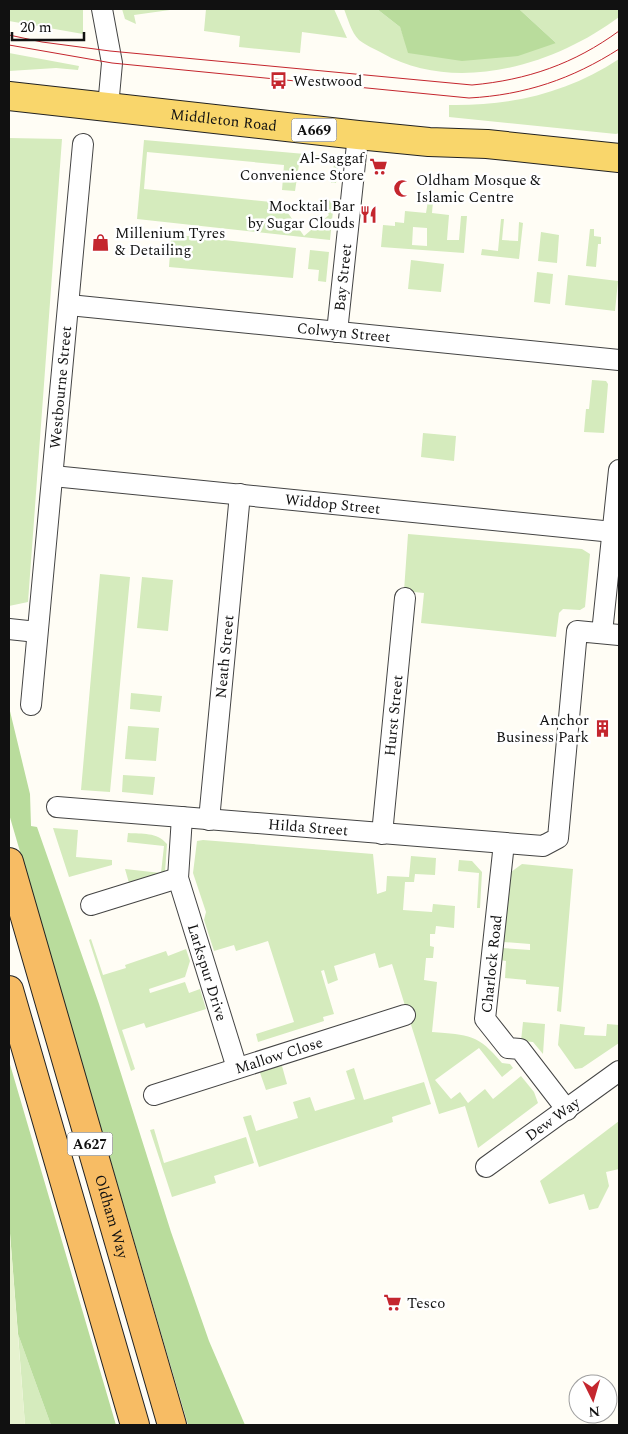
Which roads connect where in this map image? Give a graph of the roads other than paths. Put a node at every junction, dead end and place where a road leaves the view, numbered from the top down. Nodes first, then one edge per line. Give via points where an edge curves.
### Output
1 (102, 9) edge
2 (9, 96) edge
3 (108, 107) junction
4 (358, 134) junction
5 (83, 144) dead end
6 (619, 158) edge
7 (69, 305) junction
8 (337, 332) junction
9 (619, 360) edge
10 (619, 470) edge
11 (53, 476) junction
12 (240, 494) junction
13 (612, 532) junction
14 (405, 598) dead end
15 (9, 629) edge
16 (37, 632) junction
17 (611, 634) edge
18 (31, 705) dead end
19 (57, 807) dead end
20 (182, 817) junction
21 (209, 820) junction
22 (382, 834) junction
23 (504, 844) junction
24 (9, 862) edge
25 (178, 878) junction
26 (92, 905) dead end
27 (9, 990) edge
28 (405, 1016) dead end
29 (236, 1068) junction
30 (619, 1071) edge
31 (154, 1095) dead end
32 (568, 1110) junction
33 (486, 1166) dead end
34 (135, 1425) edge
35 (172, 1425) edge

1 - 3 street via 112,63
2 - 3 main road, Middleton Road / A669
3 - 4 main road, Middleton Road / A669
4 - 6 main road, Middleton Road / A669
4 - 8 street, Bay Street
5 - 7 street, Westbourne Street
7 - 8 street, Colwyn Street
7 - 11 street, Westbourne Street
8 - 9 street, Colwyn Street
10 - 13 street
11 - 12 street, Widdop Street
11 - 16 street, Westbourne Street
12 - 13 street, Widdop Street
12 - 21 street, Neath Street
13 - 17 street
14 - 22 street, Hurst Street
15 - 16 street
16 - 18 street, Westbourne Street
17 - 23 street, Hilda Street via 577,631 558,838 543,846
19 - 20 street, Hilda Street
20 - 21 street, Hilda Street
20 - 25 street, Larkspur Drive
21 - 22 street, Hilda Street
22 - 23 street, Hilda Street
23 - 32 street, Charlock Road via 485,1019 508,1048 520,1050
24 - 35 highway, Oldham Way / A627
25 - 26 street
25 - 29 street, Larkspur Drive
27 - 34 highway, A627
28 - 29 street, Mallow Close
29 - 31 street, Mallow Close
30 - 32 street, Dew Way
32 - 33 street, Dew Way

